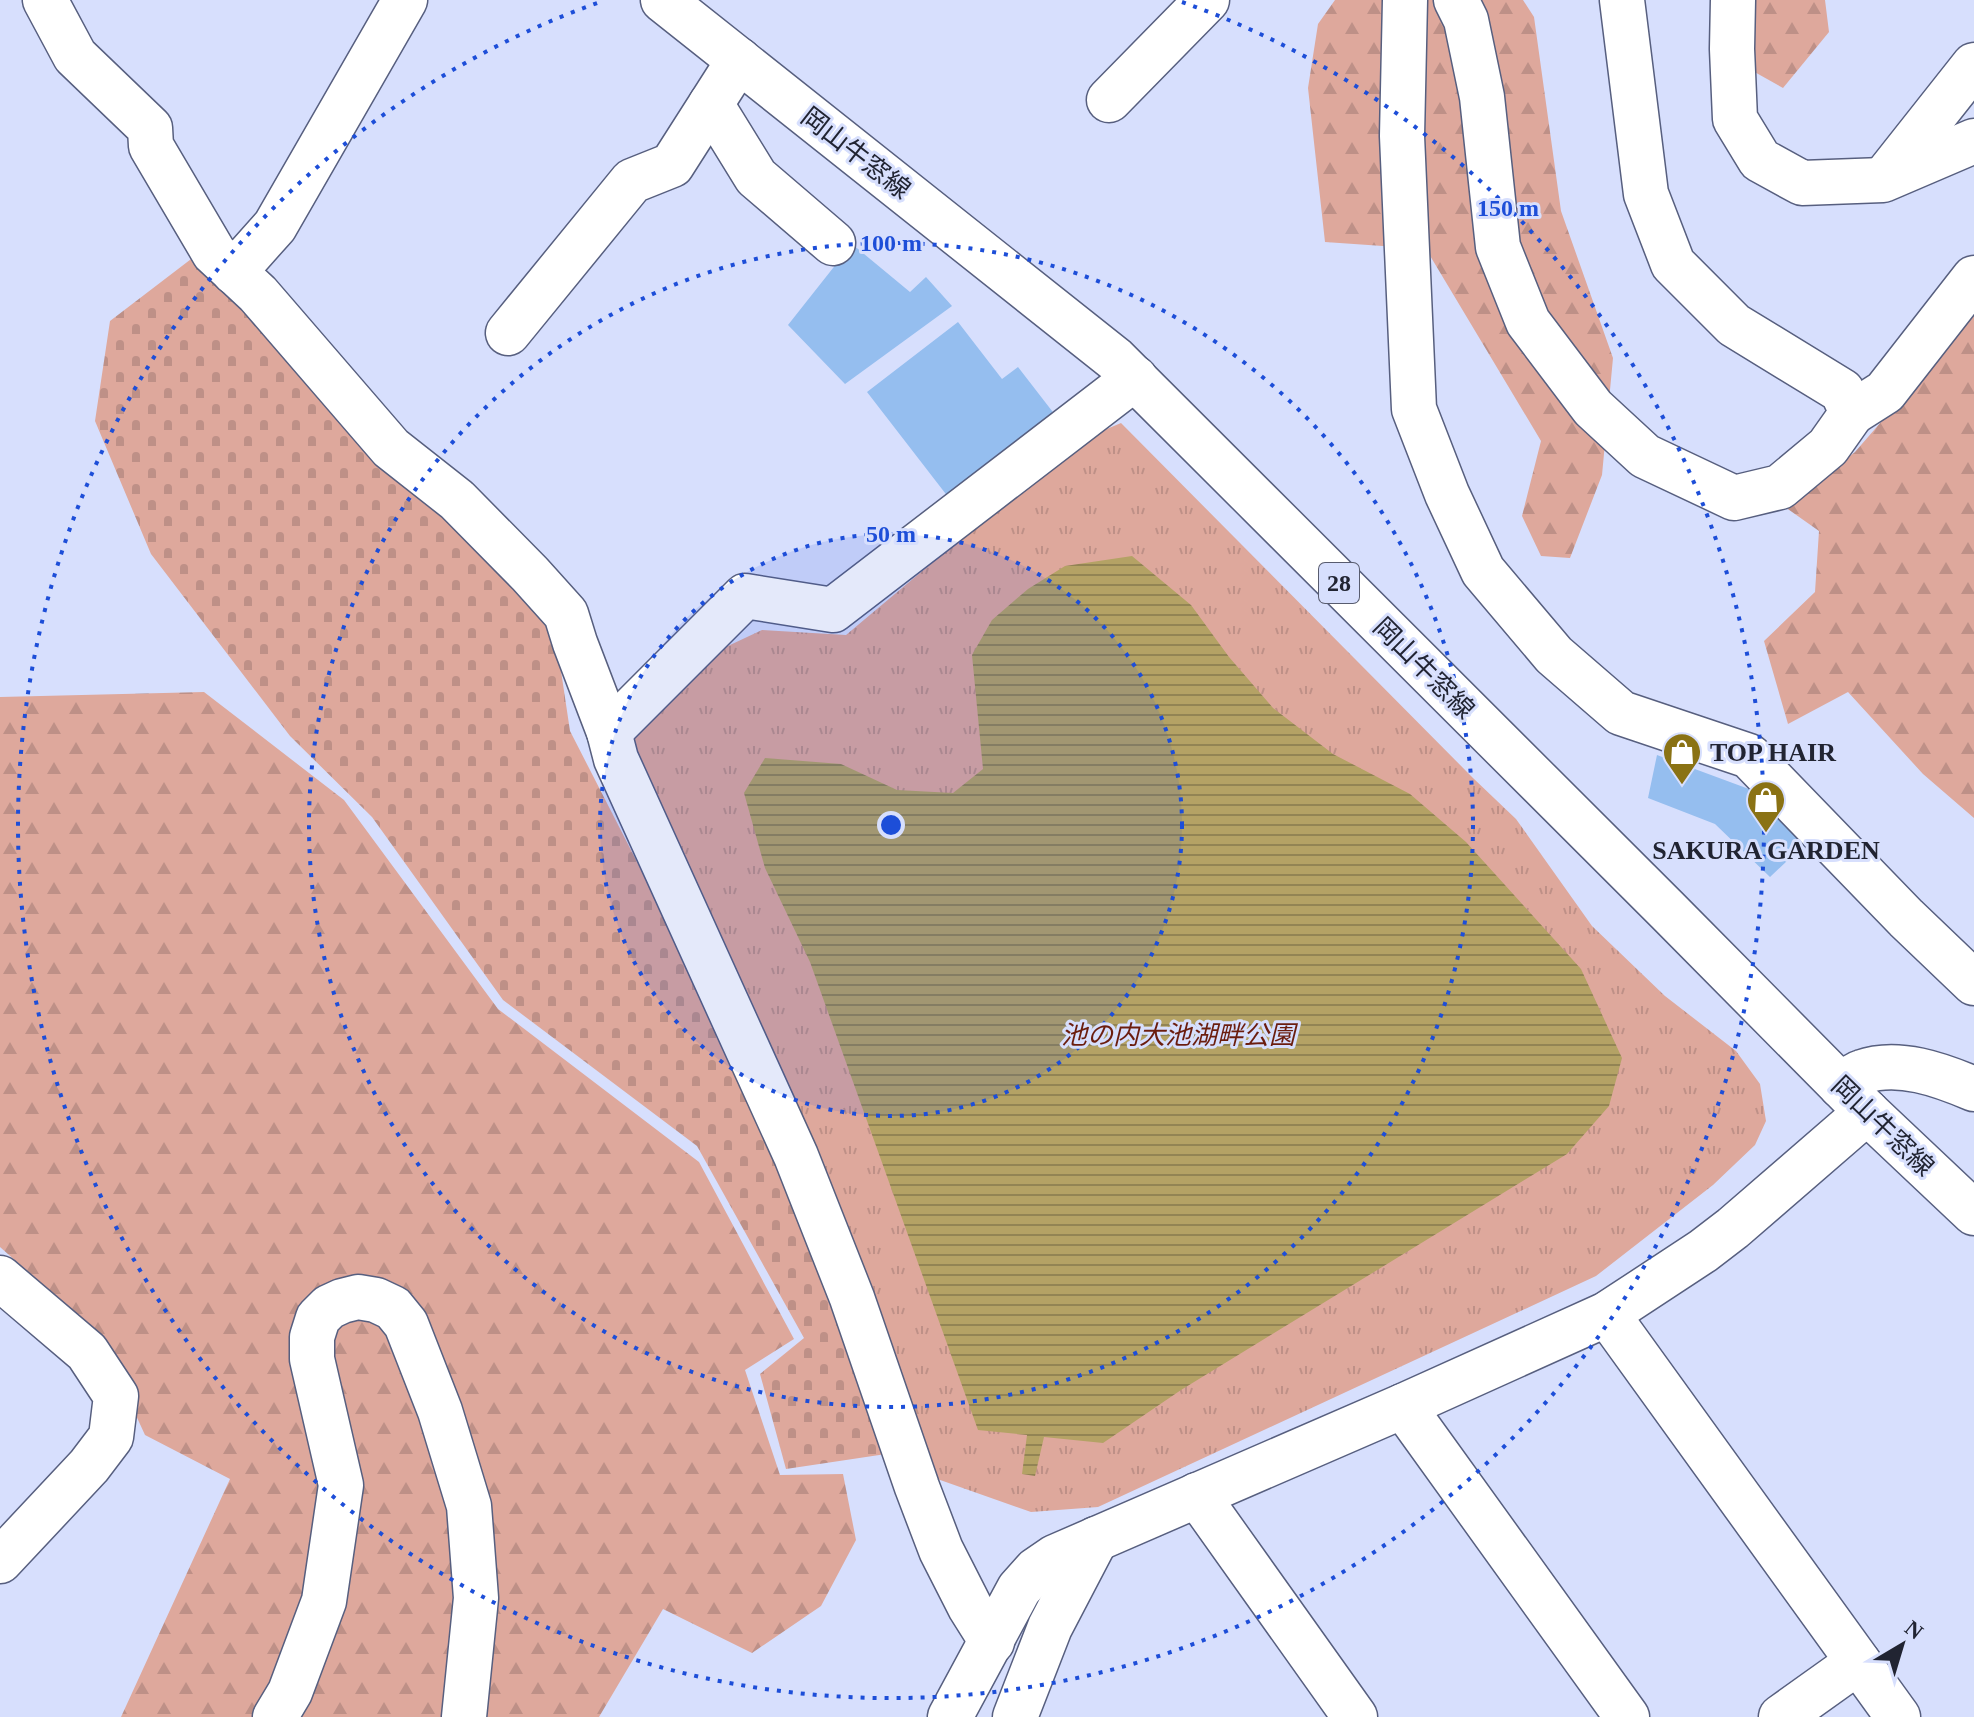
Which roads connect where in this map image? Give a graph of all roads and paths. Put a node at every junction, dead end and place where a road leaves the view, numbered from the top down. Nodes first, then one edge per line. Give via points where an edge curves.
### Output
1 (45, 0) edge
2 (405, 0) edge
3 (663, 0) edge
4 (1207, 0) edge
5 (1405, 0) edge
6 (1456, 0) edge
7 (1622, 0) edge
8 (1733, 0) edge
9 (739, 60) junction
10 (1974, 65) edge
11 (1109, 100) dead end
12 (711, 104) junction
13 (1974, 141) edge
14 (1883, 180) junction
15 (833, 243) dead end
16 (234, 272) junction
17 (1974, 278) edge
18 (508, 333) dead end
19 (1135, 378) junction
20 (1852, 413) junction
21 (609, 732) junction
22 (1974, 983) edge
23 (1974, 1089) edge
24 (1854, 1099) junction
25 (1974, 1213) edge
26 (0, 1278) edge
27 (1607, 1314) junction
28 (1403, 1406) junction
29 (1197, 1495) junction
30 (1096, 1539) junction
31 (0, 1561) edge
32 (992, 1642) junction
33 (1858, 1662) junction
34 (275, 1717) edge
35 (464, 1717) edge
36 (950, 1717) edge
37 (1015, 1717) edge
38 (1355, 1717) edge
39 (1627, 1717) edge
40 (1781, 1717) edge
41 (1898, 1717) edge

1 - 16 street via 75,56 150,128 159,160 214,253
2 - 16 street via 275,226
3 - 9 street, 岡山牛窓線 / 28
4 - 11 street
5 - 22 street via 1402,136 1414,409 1483,571 1554,655 1621,713 1749,756
6 - 20 street via 1466,20 1482,97 1498,247 1528,322 1593,408 1645,456 1734,498 1780,487 1828,447
7 - 20 street via 1646,194 1673,264 1734,325 1842,391
8 - 14 street via 1735,119 1760,160 1802,183
9 - 12 street
9 - 19 street, 岡山牛窓線 / 28
10 - 14 street
12 - 15 street via 756,177
12 - 18 street via 672,165 632,181
13 - 14 street
16 - 21 street via 391,448 457,500 566,614
17 - 20 street via 1885,392
19 - 21 street via 833,610 745,596
19 - 24 street, 岡山牛窓線 / 28
21 - 32 street via 616,759 796,1156 941,1550
23 - 24 street via 1890,1066 1860,1072
24 - 25 street, 岡山牛窓線 / 28
24 - 27 street via 1723,1236
26 - 31 street via 87,1352 116,1396 111,1437
27 - 28 street
27 - 33 street
28 - 29 street
28 - 39 street
29 - 30 street
29 - 38 street
30 - 32 street via 1036,1570 1019,1589
30 - 37 street via 1050,1627
32 - 36 street
33 - 40 street
33 - 41 street
34 - 35 street via 290,1692 324,1601 341,1485 312,1359 312,1337 318,1318 329,1307 358,1297 393,1308 406,1324 469,1506 476,1598

